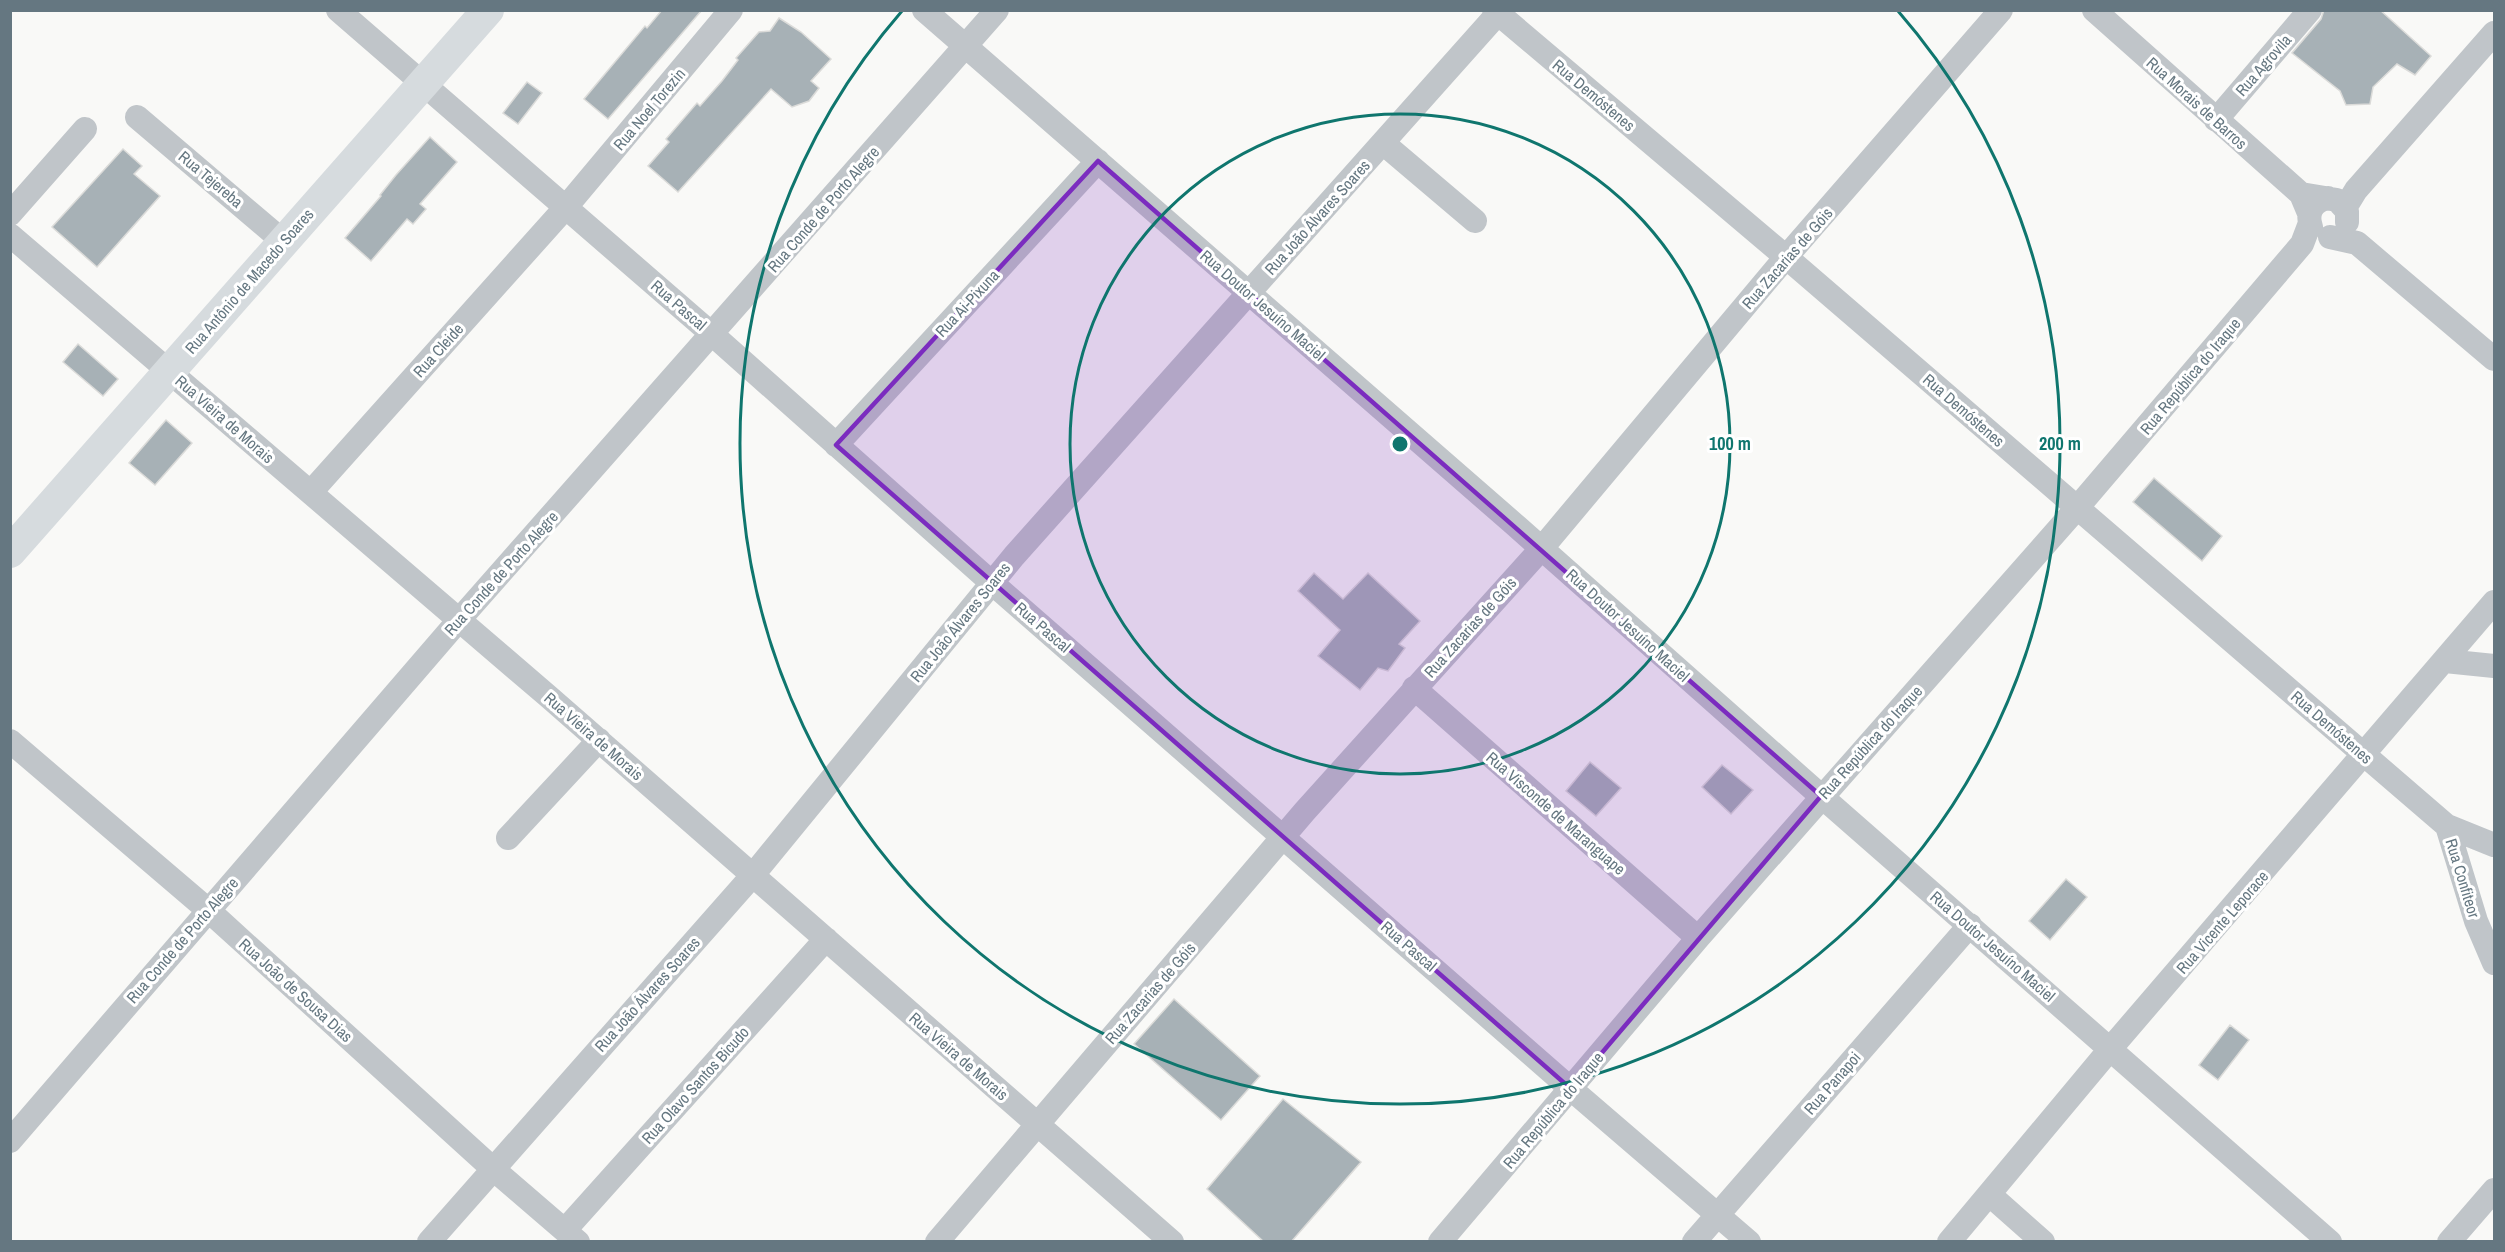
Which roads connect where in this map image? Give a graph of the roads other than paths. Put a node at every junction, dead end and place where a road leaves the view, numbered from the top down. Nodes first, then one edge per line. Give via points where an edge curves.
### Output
1 (338, 10) edge
2 (488, 10) edge
3 (731, 10) edge
4 (924, 10) edge
5 (997, 10) edge
6 (2001, 10) edge
7 (2094, 10) edge
8 (2310, 10) edge
9 (1498, 12) edge
10 (2494, 33) edge
11 (966, 46) junction
12 (423, 84) junction
13 (137, 117) dead end
14 (2216, 120) junction
15 (85, 129) dead end
16 (1383, 142) junction
17 (1098, 161) junction
18 (566, 207) junction
19 (10, 214) edge
20 (2326, 214) junction
21 (1475, 221) dead end
22 (10, 235) edge
23 (284, 242) junction
24 (1786, 257) junction
25 (1249, 292) junction
26 (713, 334) junction
27 (2494, 359) edge
28 (170, 371) junction
29 (836, 445) junction
30 (311, 492) junction
31 (2077, 508) junction
32 (1542, 548) junction
33 (10, 552) edge
34 (992, 583) junction
35 (2494, 602) edge
36 (459, 620) junction
37 (2445, 661) junction
38 (2494, 666) edge
39 (1414, 688) junction
40 (599, 740) junction
41 (10, 741) edge
42 (2365, 755) junction
43 (1821, 796) junction
44 (2448, 826) junction
45 (1285, 837) junction
46 (508, 838) dead end
47 (2494, 845) edge
48 (753, 875) junction
49 (208, 910) junction
50 (1970, 926) junction
51 (1698, 938) junction
52 (826, 939) junction
53 (2494, 963) edge
54 (2111, 1048) junction
55 (1571, 1089) junction
56 (1036, 1125) junction
57 (10, 1141) edge
58 (492, 1168) junction
59 (2494, 1190) edge
60 (1990, 1195) junction
61 (1718, 1214) junction
62 (571, 1236) edge
63 (1168, 1240) edge
64 (429, 1242) edge
65 (937, 1242) edge
66 (1440, 1242) edge
67 (1694, 1242) edge
68 (1749, 1242) edge
69 (1949, 1242) edge
70 (2043, 1242) edge
71 (2330, 1242) edge
72 (2449, 1242) edge

1 - 12 street, Rua Pascal
2 - 12 main road, Rua Antônio de Macedo Soares
3 - 18 street, Rua Noel Torezin
4 - 11 street, Rua Doutor Jesuíno Maciel
5 - 11 street, Rua Conde de Porto Alegre
6 - 24 street, Rua Zacarias de Góis
7 - 14 street, Rua Morais de Barros
8 - 14 street, Rua Agrovila
9 - 16 street, Rua João Álvares Soares
9 - 24 street, Rua Demóstenes
10 - 20 street, Rua República do Iraque
11 - 17 street, Rua Doutor Jesuíno Maciel
11 - 26 street, Rua Conde de Porto Alegre
12 - 18 street, Rua Pascal
12 - 23 main road, Rua Antônio de Macedo Soares
13 - 23 street, Rua Tejereba
14 - 20 street, Rua Morais de Barros
15 - 19 street
16 - 21 street
16 - 25 street, Rua João Álvares Soares
17 - 25 street, Rua Doutor Jesuíno Maciel
17 - 29 street, Rua Ai-Pixuna
18 - 26 street, Rua Pascal
18 - 30 street, Rua Cleide
20 - 27 street
20 - 31 street, Rua República do Iraque
22 - 28 street, Rua Vieira de Morais
23 - 28 main road, Rua Antônio de Macedo Soares
24 - 31 street, Rua Demóstenes
24 - 32 street, Rua Zacarias de Góis
25 - 32 street, Rua Doutor Jesuíno Maciel
25 - 34 street, Rua João Álvares Soares
26 - 29 street, Rua Pascal
26 - 36 street, Rua Conde de Porto Alegre
28 - 30 street, Rua Vieira de Morais
28 - 33 main road, Rua Antônio de Macedo Soares
29 - 34 street, Rua Pascal
30 - 36 street, Rua Vieira de Morais
31 - 42 street, Rua Demóstenes
31 - 43 street, Rua República do Iraque
32 - 39 street, Rua Zacarias de Góis
32 - 43 street, Rua Doutor Jesuíno Maciel
34 - 45 street, Rua Pascal
34 - 48 street, Rua João Álvares Soares
35 - 37 street, Rua Vicente Leporace
36 - 40 street, Rua Vieira de Morais
36 - 49 street, Rua Conde de Porto Alegre
37 - 38 street
37 - 42 street, Rua Vicente Leporace
39 - 45 street, Rua Zacarias de Góis
39 - 51 street, Rua Visconde de Maranguape
40 - 46 street
40 - 48 street, Rua Vieira de Morais
41 - 49 street, Rua João de Sousa Dias
42 - 44 street, Rua Demóstenes
42 - 54 street, Rua Vicente Leporace
43 - 50 street, Rua Doutor Jesuíno Maciel
43 - 51 street, Rua República do Iraque
44 - 47 street, Rua Demóstenes
44 - 53 street, Rua Confiteor via 2476,921
45 - 55 street, Rua Pascal
45 - 56 street, Rua Zacarias de Góis
48 - 52 street, Rua Vieira de Morais
48 - 58 street, Rua João Álvares Soares
49 - 57 street, Rua Conde de Porto Alegre
49 - 58 street, Rua João de Sousa Dias
50 - 54 street, Rua Doutor Jesuíno Maciel
50 - 61 street, Rua Panapoi
51 - 55 street, Rua República do Iraque
52 - 56 street, Rua Vieira de Morais
52 - 62 street, Rua Olavo Santos Bicudo
54 - 60 street, Rua Vicente Leporace
54 - 71 street, Rua Doutor Jesuíno Maciel
55 - 61 street, Rua Pascal
55 - 66 street, Rua República do Iraque
56 - 63 street, Rua Vieira de Morais
56 - 65 street, Rua Zacarias de Góis
58 - 62 street, Rua João de Sousa Dias
58 - 64 street, Rua João Álvares Soares
59 - 72 street
60 - 69 street, Rua Vicente Leporace
60 - 70 street
61 - 67 street, Rua Panapoi
61 - 68 street, Rua Pascal

